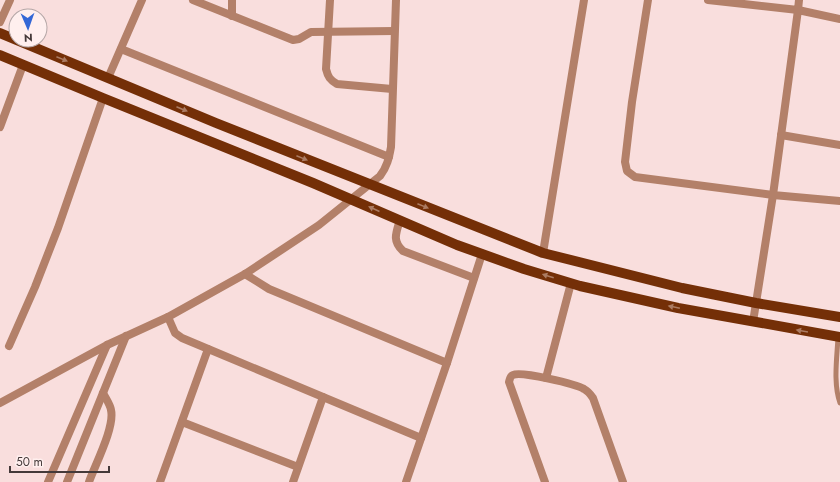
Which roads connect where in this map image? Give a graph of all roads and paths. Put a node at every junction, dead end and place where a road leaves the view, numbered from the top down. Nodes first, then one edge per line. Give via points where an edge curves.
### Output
1 (10, 0) edge
2 (142, 0) edge
3 (193, 0) edge
4 (232, 0) edge
5 (330, 0) edge
6 (396, 0) edge
7 (584, 0) edge
8 (648, 0) edge
9 (708, 0) edge
10 (799, 0) edge
11 (798, 10) junction
12 (232, 16) junction
13 (840, 19) edge
14 (0, 22) edge
15 (329, 31) junction
16 (394, 31) junction
17 (0, 33) edge
18 (120, 51) junction
19 (0, 55) edge
20 (23, 65) junction
21 (108, 78) junction
22 (392, 89) junction
23 (103, 98) junction
24 (0, 127) edge
25 (781, 135) junction
26 (840, 146) edge
27 (389, 159) junction
28 (370, 183) junction
29 (773, 195) junction
30 (350, 199) junction
31 (840, 201) edge
32 (400, 220) junction
33 (543, 253) junction
34 (482, 254) junction
35 (245, 274) junction
36 (474, 278) junction
37 (571, 283) junction
38 (756, 303) junction
39 (168, 317) junction
40 (840, 318) edge
41 (753, 322) junction
42 (126, 336) junction
43 (839, 337) edge
44 (107, 345) junction
45 (9, 346) dead end
46 (208, 349) junction
47 (447, 363) junction
48 (546, 378) junction
49 (103, 394) junction
50 (323, 397) junction
51 (0, 403) edge
52 (840, 403) edge
53 (182, 422) junction
54 (421, 438) junction
55 (298, 467) junction
56 (48, 482) edge
57 (67, 482) edge
58 (89, 482) edge
59 (160, 482) edge
60 (293, 482) edge
61 (406, 482) edge
62 (545, 482) edge
63 (623, 482) edge

1 - 14 street
2 - 18 street
3 - 12 street
4 - 12 street
5 - 15 street
6 - 16 street
7 - 33 street
8 - 29 street via 632,102 625,162 627,171 635,177
9 - 11 street
10 - 11 street
11 - 13 street
11 - 25 street
12 - 15 street via 293,40 311,32
15 - 16 street
15 - 22 street via 326,69 332,81 337,84
16 - 22 street
17 -> 21 main road
18 - 21 street
18 - 27 street
19 - 20 main road
20 - 23 main road
20 - 24 street
21 -> 28 main road
22 - 27 street
23 - 30 main road
23 - 45 street via 58,228
25 - 26 street
25 - 29 street
27 - 28 street via 385,170
28 - 30 street
28 -> 33 main road
29 - 31 street
29 - 38 street
32 -> 30 main road
30 - 35 street via 308,232
32 - 34 main road
32 - 36 street via 396,239 403,251
33 - 38 main road via 682,288
34 - 36 street
37 -> 34 main road
35 - 39 street
35 - 47 street via 274,291
36 - 47 street
41 -> 37 main road via 678,308
37 - 48 street
38 - 40 main road
38 - 41 street
39 - 42 street
39 - 46 street via 175,333
43 -> 41 main road
42 - 44 street
42 - 49 street
43 - 52 lane via 836,382
44 - 51 street
44 - 56 street
46 - 50 street
46 - 53 street
47 - 54 street
48 - 62 street via 519,373 514,374 509,382
48 - 63 street via 586,390 593,398
49 - 57 street
49 - 58 street via 112,412 111,422
50 - 54 street
50 - 55 street
53 - 55 street
53 - 59 street
54 - 61 street
55 - 60 street

